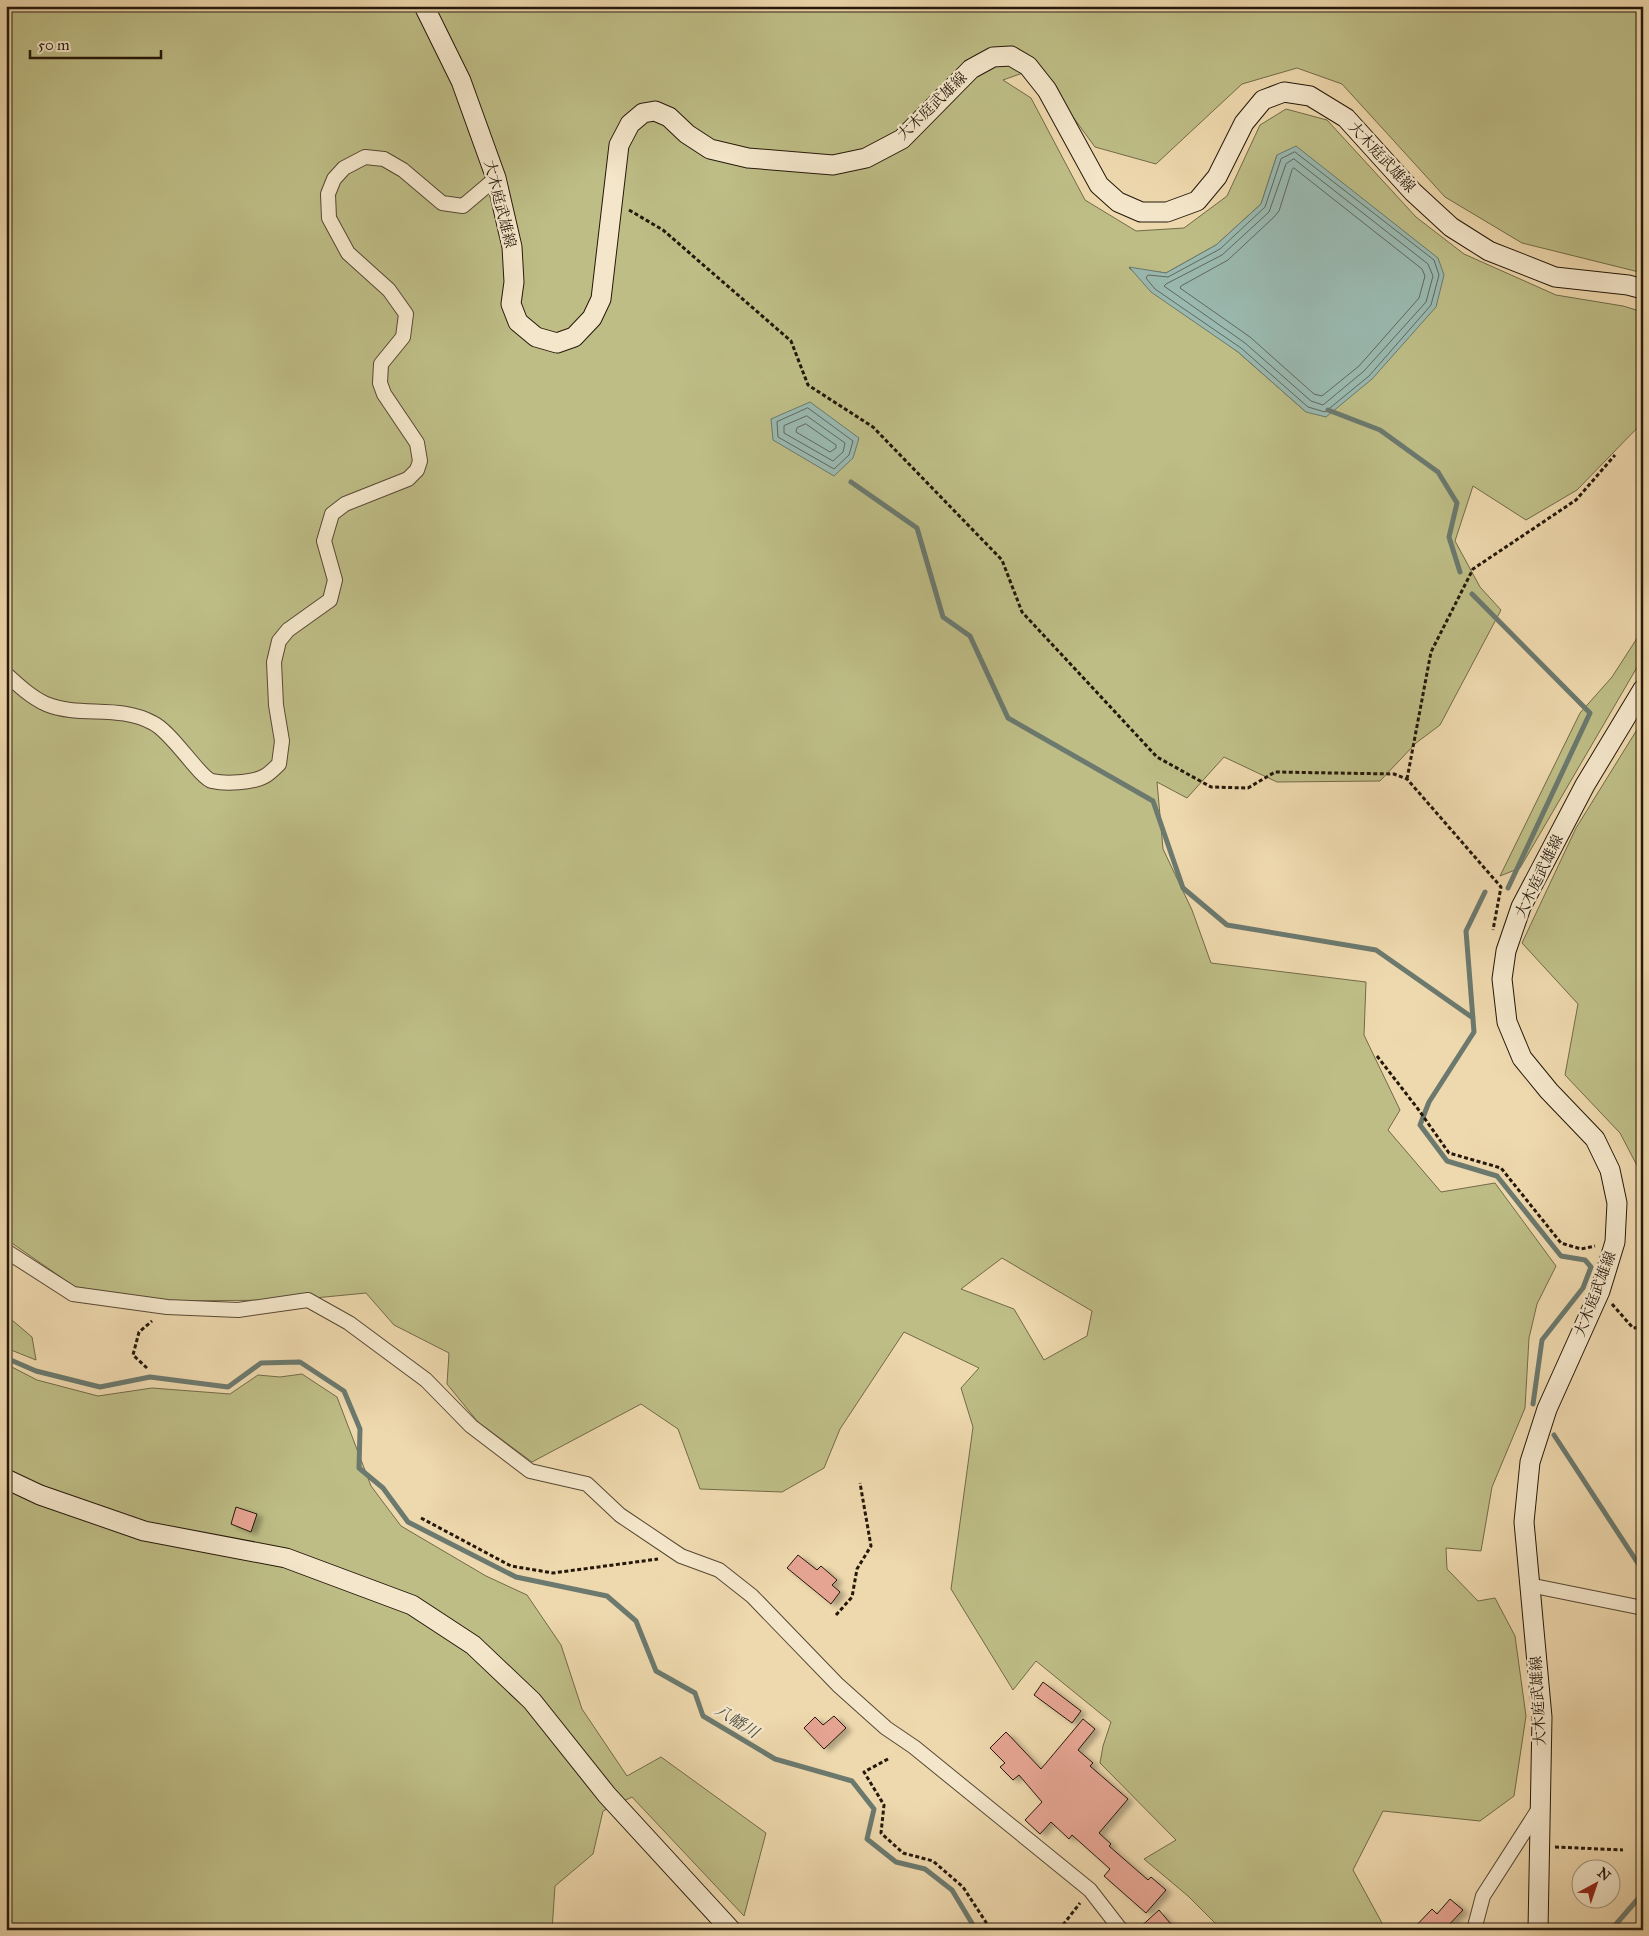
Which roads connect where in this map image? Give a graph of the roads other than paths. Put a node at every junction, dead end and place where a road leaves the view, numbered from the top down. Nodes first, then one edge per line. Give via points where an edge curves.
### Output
1 (424, 6) edge
2 (496, 178) junction
3 (1643, 289) edge
4 (6, 674) edge
5 (1643, 689) edge
6 (6, 1251) edge
7 (6, 1479) edge
8 (1529, 1585) junction
9 (1643, 1608) edge
10 (1540, 1807) junction
11 (731, 1930) edge
12 (1121, 1930) edge
13 (1474, 1930) edge
14 (1538, 1930) edge

1 - 2 main road, 大木庭武雄線 via 461,81
2 - 3 main road, 大木庭武雄線 via 512,246 514,282 511,304 518,322 536,337 557,342 574,337 592,318 601,299 619,145 630,124 643,113 655,111 669,118 710,149 748,158 833,164 866,158 902,139 971,69 992,57 1011,56 1028,66 1047,90 1099,185 1118,202 1141,212 1168,212 1197,201 1217,177 1244,123 1263,100 1284,92 1310,96 1346,118 1413,192 1451,228 1488,251 1555,276
2 - 4 street via 463,206 442,203 390,162 365,157 344,168 334,179 328,194 329,218 348,253 389,290 406,314 403,337 381,364 380,384 417,443 420,461 408,479 345,504 332,514 324,541 336,580 330,600 288,630 279,641 274,662 282,741 279,764 264,777 244,782 211,781 175,740 154,723 128,713 66,709 46,704
5 - 8 main road, 大木庭武雄線 via 1585,785 1526,898 1506,951 1502,978 1507,1022 1522,1058 1594,1139 1610,1170 1617,1203 1615,1242 1600,1291 1546,1409 1530,1462 1524,1522
6 - 12 street via 73,1294 167,1307 238,1310 308,1300 349,1323 426,1380 471,1426 530,1471 587,1484 620,1515 681,1556 719,1570 752,1596 886,1728 1090,1890
7 - 11 main road via 40,1495 144,1531 286,1558 412,1605 474,1645 532,1702 607,1795
8 - 9 street
8 - 10 main road, 大木庭武雄線 via 1542,1717
10 - 13 street via 1483,1896
10 - 14 main road, 大木庭武雄線

